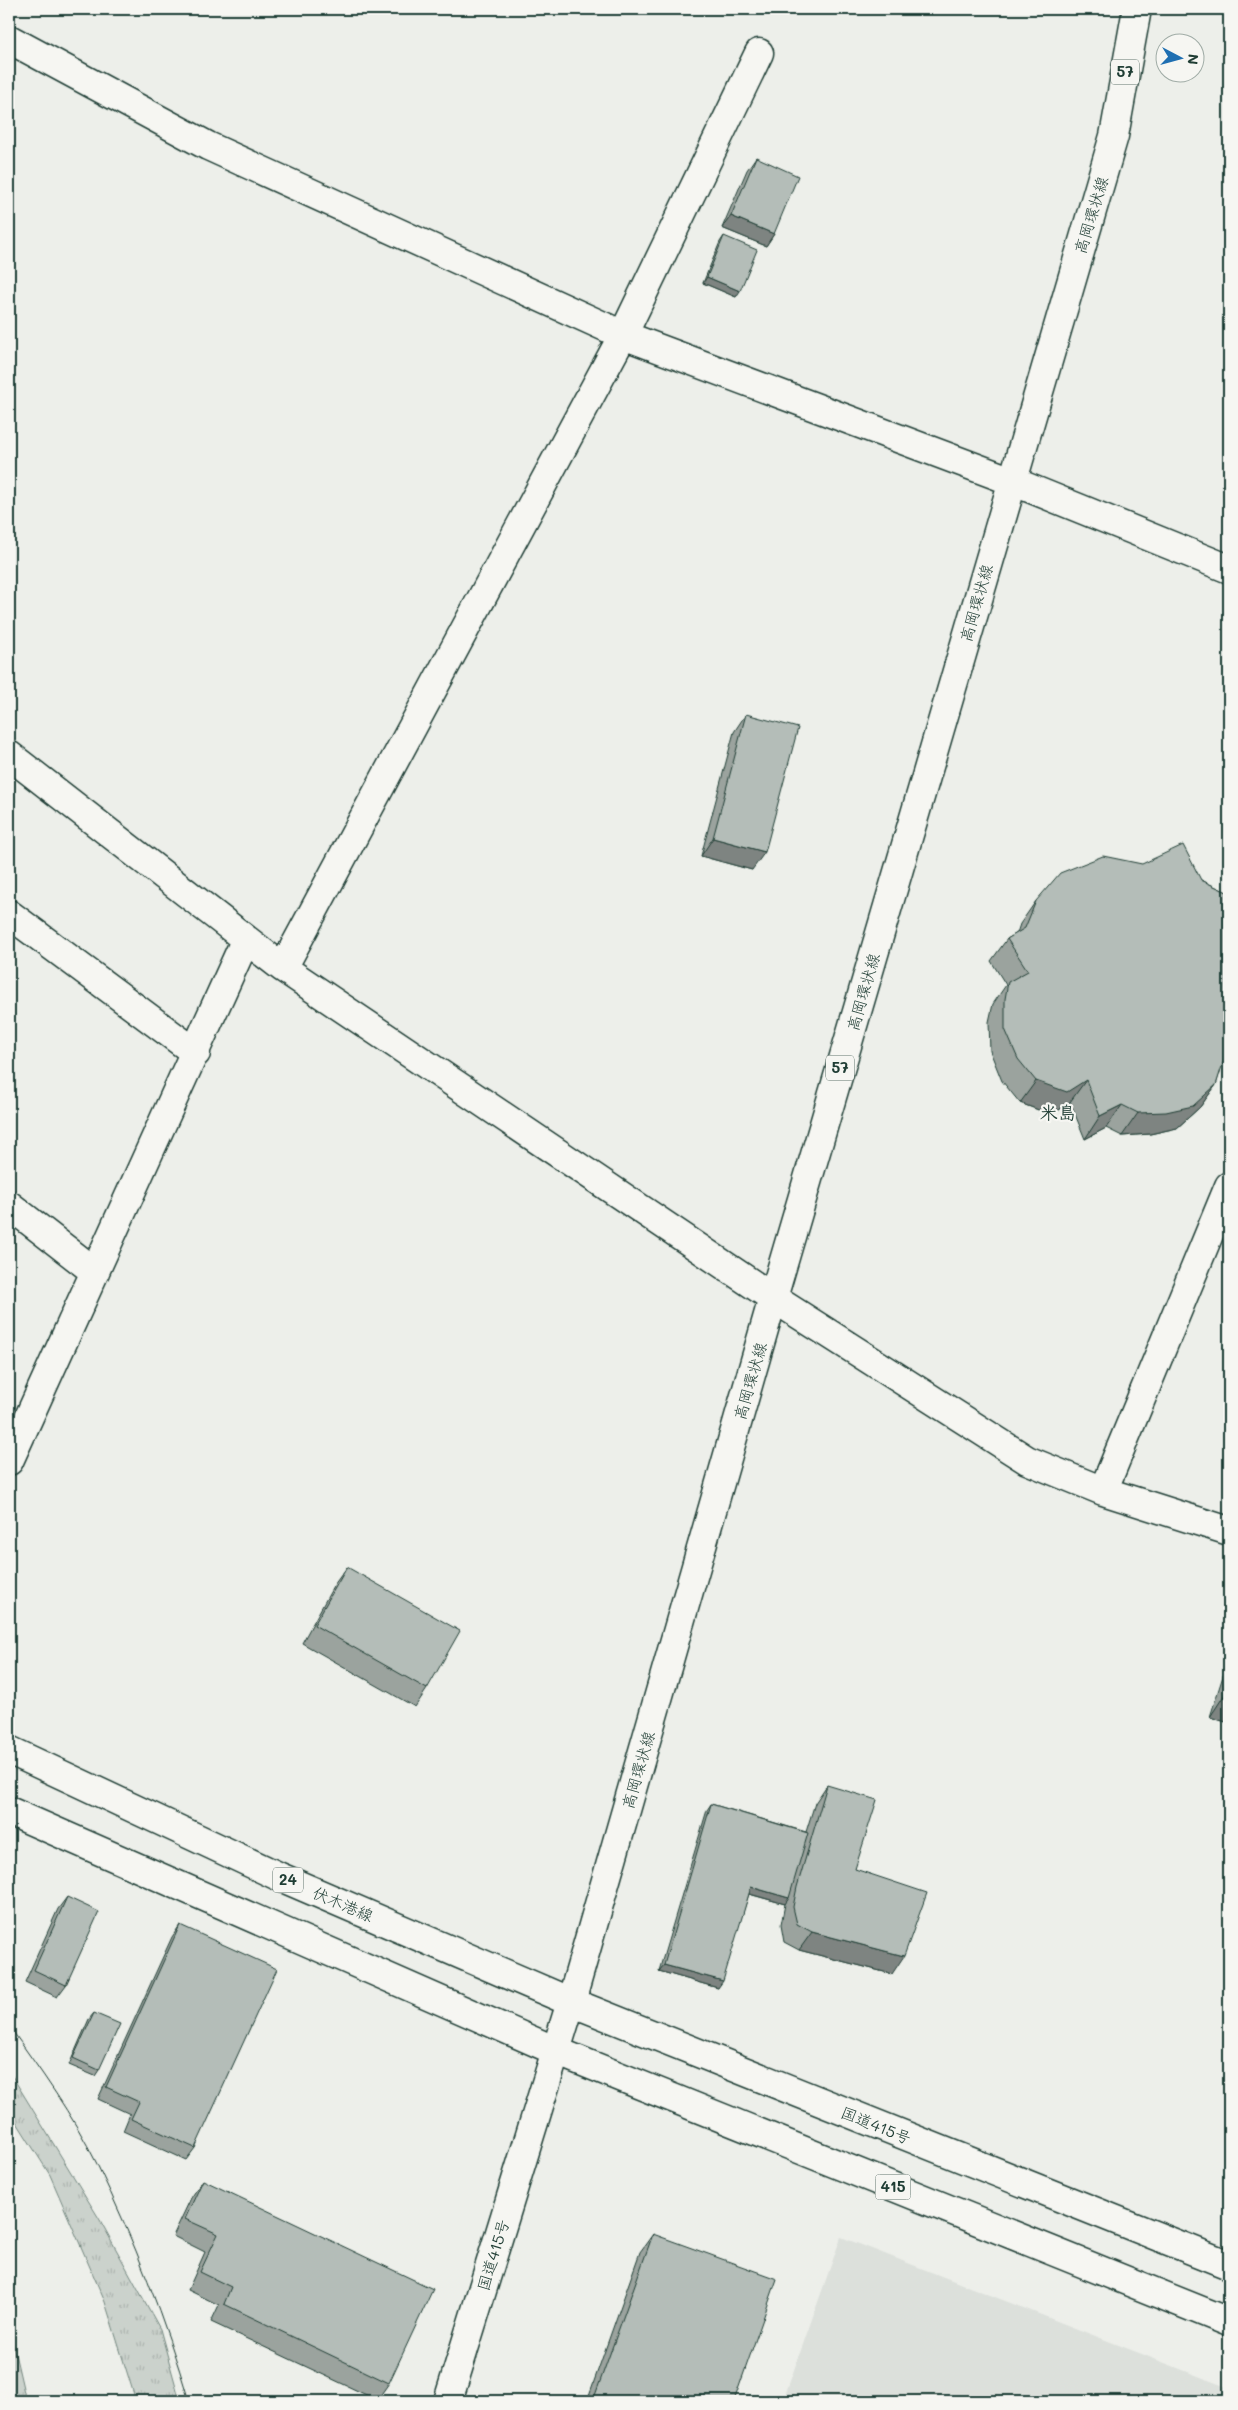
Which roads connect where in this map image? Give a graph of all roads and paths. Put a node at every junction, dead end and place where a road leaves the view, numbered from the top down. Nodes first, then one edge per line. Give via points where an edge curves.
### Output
1 (1136, 9) edge
2 (9, 39) edge
3 (759, 53) dead end
4 (623, 335) junction
5 (1012, 481) junction
6 (1229, 569) edge
7 (9, 755) edge
8 (9, 914) edge
9 (245, 941) junction
10 (283, 968) junction
11 (196, 1053) junction
12 (1229, 1186) edge
13 (9, 1205) edge
14 (95, 1272) junction
15 (773, 1298) junction
16 (9, 1461) edge
17 (1103, 1491) junction
18 (1229, 1531) edge
19 (9, 1750) edge
20 (9, 1811) edge
21 (571, 2002) junction
22 (556, 2051) junction
23 (1229, 2265) edge
24 (1229, 2322) edge
25 (448, 2401) edge

1 - 5 main road, 高岡環状線 / 57 via 1114,136
2 - 4 main road via 208,146
3 - 4 main road
4 - 5 main road
4 - 10 main road
5 - 6 main road
5 - 15 main road, 高岡環状線 / 57
7 - 9 main road
8 - 11 main road
9 - 10 main road
9 - 11 main road
10 - 15 main road
11 - 14 main road
12 - 17 main road
13 - 14 main road
14 - 16 main road
15 - 17 main road via 1027,1460
15 - 21 main road, 高岡環状線 / 57
17 - 18 main road
19 - 21 main road, 伏木港線 / 24 via 278,1876
20 - 22 main road
21 - 22 main road, 国道415号
21 - 23 main road, 国道415号
22 - 24 main road, 415
22 - 25 main road, 国道415号

